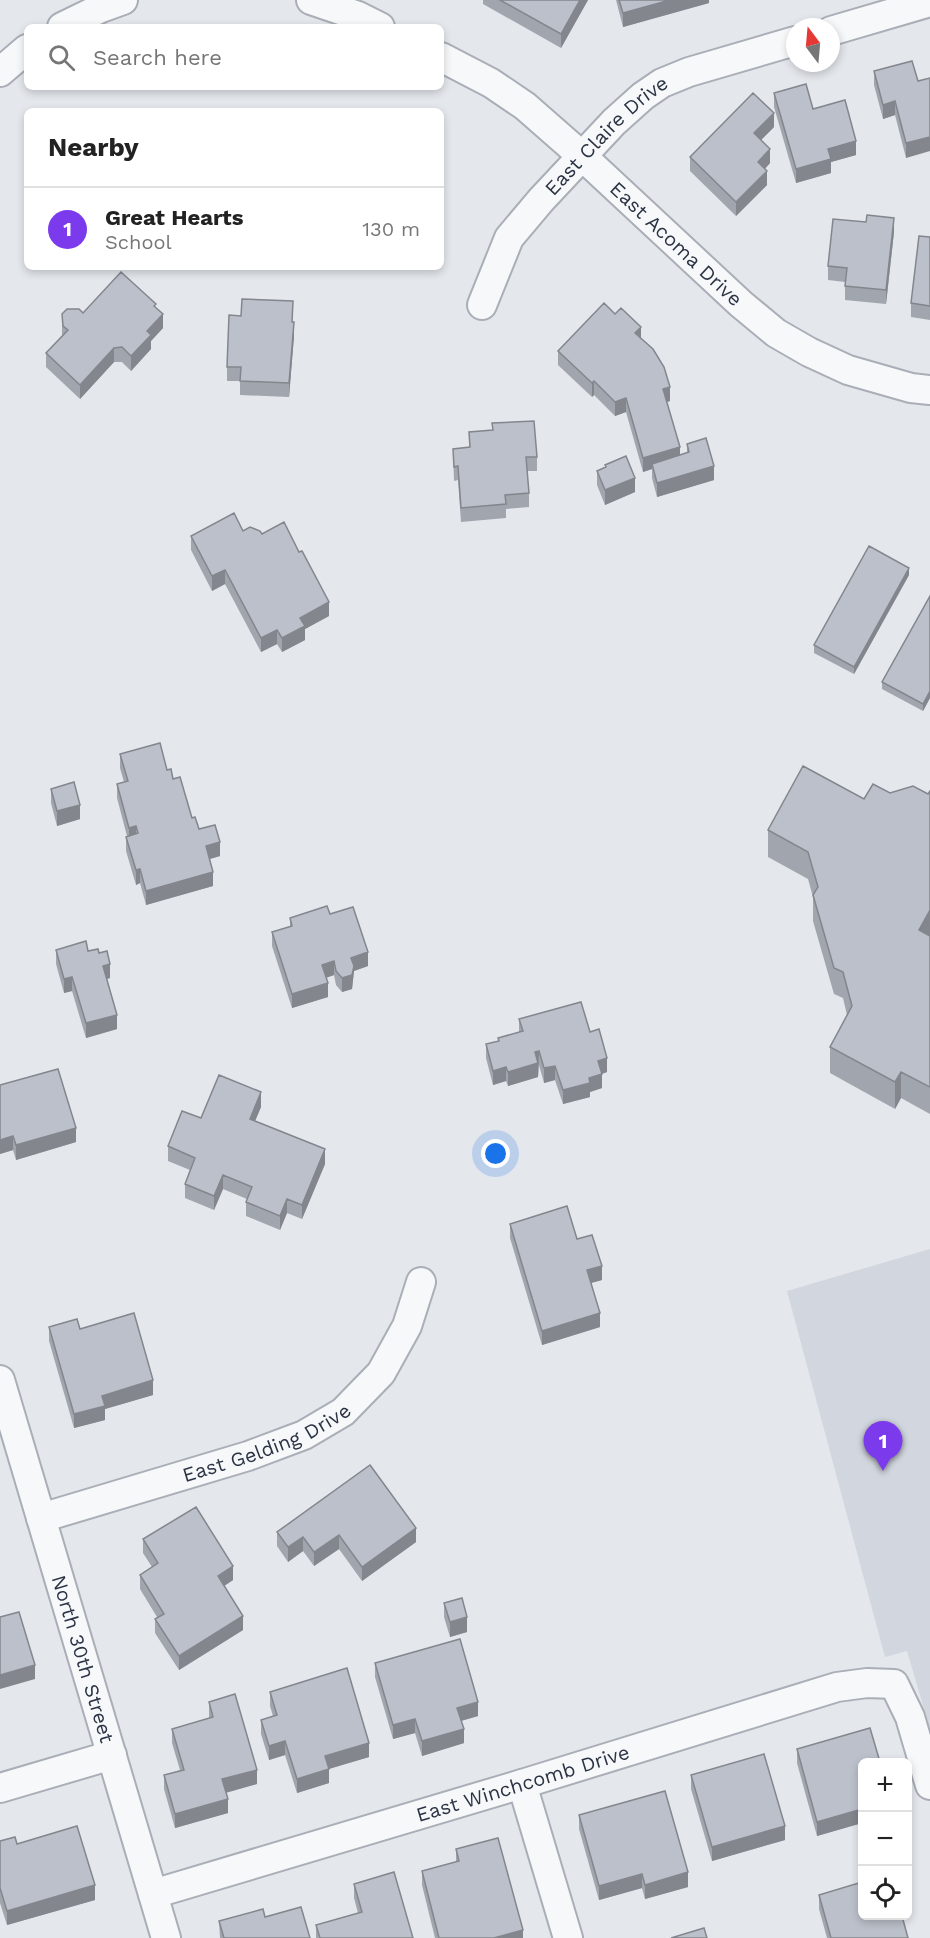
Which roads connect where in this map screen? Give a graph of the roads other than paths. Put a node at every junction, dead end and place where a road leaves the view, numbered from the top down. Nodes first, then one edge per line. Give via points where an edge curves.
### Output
1 (123, 0) edge
2 (930, 2) edge
3 (329, 3) edge
4 (68, 24) edge
5 (374, 24) edge
6 (840, 28) edge
7 (786, 44) edge
8 (24, 52) edge
9 (444, 59) edge
10 (0, 72) edge
11 (582, 156) junction
12 (482, 305) dead end
13 (930, 390) edge
14 (421, 1282) dead end
15 (0, 1380) edge
16 (40, 1518) junction
17 (112, 1755) junction
18 (522, 1784) junction
19 (930, 1785) edge
20 (0, 1788) edge
21 (153, 1894) junction
22 (166, 1938) edge
23 (568, 1938) edge

1 - 4 street
2 - 6 street
3 - 5 street
7 - 11 street, East Claire Drive via 662,83 643,96
8 - 10 street
9 - 11 street, East Acoma Drive via 525,106
11 - 12 street, East Claire Drive via 509,238
11 - 13 street, East Acoma Drive via 776,333 848,370
14 - 16 street, East Gelding Drive via 407,1326 381,1373 343,1412 304,1436 249,1456
15 - 16 street, North 30th Street
16 - 17 street, North 30th Street
17 - 20 street
17 - 21 street, North 30th Street
18 - 19 street, East Winchcomb Drive via 837,1687 867,1683 894,1684 910,1717
18 - 21 street, East Winchcomb Drive
18 - 23 street
21 - 22 street, North 30th Street

